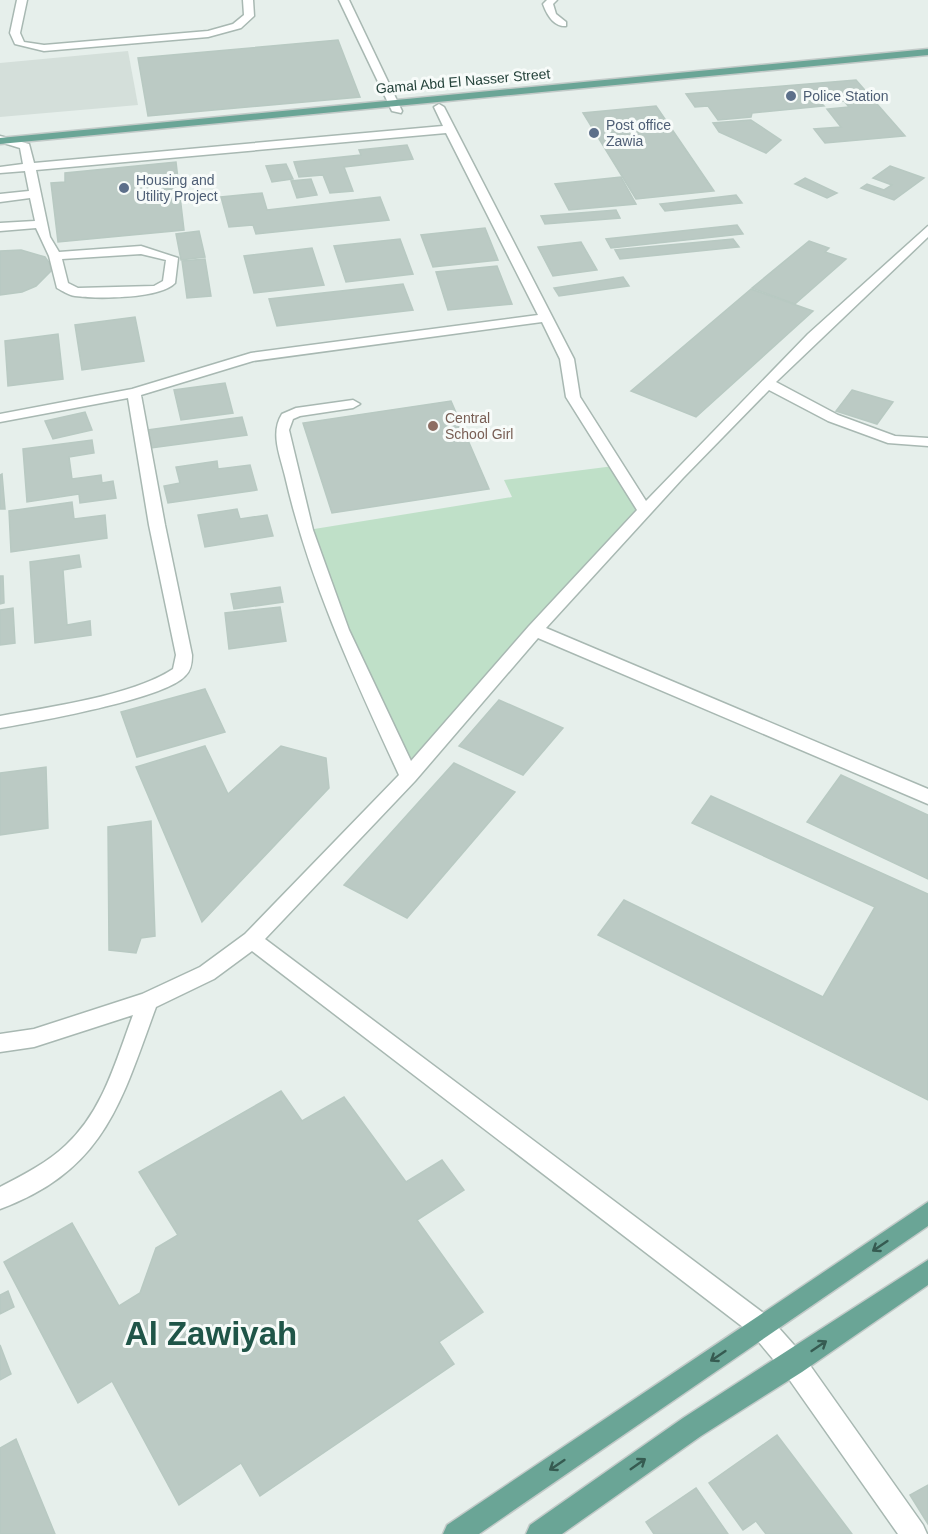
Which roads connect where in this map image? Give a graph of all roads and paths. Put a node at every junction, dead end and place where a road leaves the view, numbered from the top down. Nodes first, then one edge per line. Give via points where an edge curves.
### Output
1 (22, 0) edge
2 (248, 0) edge
3 (344, 0) edge
4 (552, 0) edge
5 (563, 24) dead end
6 (928, 52) edge
7 (928, 62) edge
8 (396, 107) junction
9 (439, 107) junction
10 (450, 129) junction
11 (1, 142) edge
12 (25, 146) junction
13 (29, 168) junction
14 (0, 170) edge
15 (35, 194) junction
16 (0, 198) edge
17 (41, 224) junction
18 (0, 228) edge
19 (928, 230) edge
20 (55, 256) junction
21 (546, 318) junction
22 (767, 383) junction
23 (134, 393) junction
24 (353, 404) dead end
25 (0, 418) edge
26 (928, 442) edge
27 (645, 511) junction
28 (535, 630) junction
29 (0, 723) edge
30 (409, 776) junction
31 (928, 797) edge
32 (252, 940) junction
33 (148, 1000) junction
34 (0, 1043) edge
35 (0, 1199) edge
36 (928, 1213) edge
37 (928, 1271) edge
38 (761, 1326) junction
39 (793, 1363) junction
40 (456, 1534) edge
41 (539, 1534) edge
42 (914, 1534) edge

1 - 2 street via 15,33 20,44 44,48 208,34 237,26 249,16
3 - 8 street
4 - 5 street via 548,4 552,15
6 - 8 main road, Gamal Abd El Nasser Street
7 - 9 main road, Gamal Abd El Nasser Street
8 - 9 main road, Gamal Abd El Nasser Street
8 - 11 main road, Gamal Abd El Nasser Street
8 - 12 main road, Gamal Abd El Nasser Street
9 - 10 street
10 - 13 street
10 - 21 street
11 - 12 street
12 - 13 street
13 - 14 street
13 - 15 street
15 - 16 street
15 - 17 street
17 - 18 street
17 - 20 street
19 - 22 street
20 - 20 street via 150,252 172,258 172,274 169,284 157,290 75,292 62,285
21 - 23 street via 250,357
21 - 27 street via 567,359 573,397
22 - 26 street via 833,418 893,440
22 - 27 street
23 - 25 street
23 - 29 street via 183,664 178,674 153,685 69,709
24 - 30 street via 297,412 287,417 282,430 304,530 341,630
27 - 28 street
28 - 30 street
28 - 31 street
30 - 32 street
32 - 33 street via 207,973
32 - 38 street
33 - 34 street via 34,1038
33 - 35 street via 110,1101 84,1142 58,1165
36 -> 38 main road
39 -> 37 main road
38 - 39 street
38 -> 40 main road
41 -> 39 main road via 692,1427
39 - 42 street

